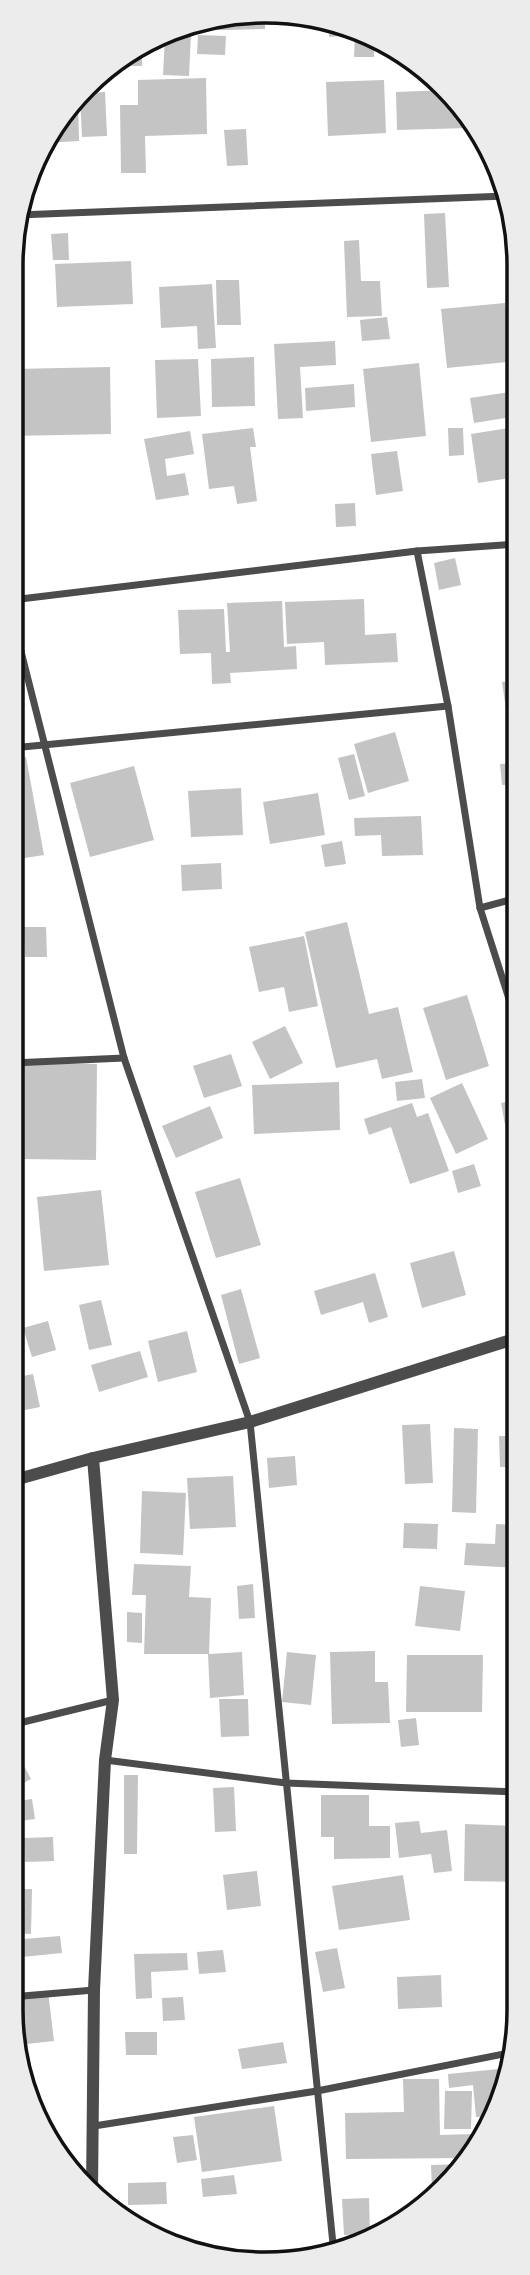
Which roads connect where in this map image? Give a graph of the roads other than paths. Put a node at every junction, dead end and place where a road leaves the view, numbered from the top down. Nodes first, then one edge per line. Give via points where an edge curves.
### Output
1 (497, 196) edge
2 (29, 215) edge
3 (507, 545) edge
4 (417, 551) junction
5 (23, 599) edge
6 (23, 659) edge
7 (448, 706) junction
8 (45, 746) junction
9 (23, 747) edge
10 (507, 901) edge
11 (480, 908) junction
12 (507, 993) edge
13 (124, 1058) junction
14 (23, 1063) edge
15 (507, 1341) edge
16 (250, 1423) junction
17 (93, 1458) junction
18 (23, 1478) edge
19 (113, 1700) junction
20 (23, 1722) edge
21 (105, 1760) junction
22 (286, 1783) junction
23 (507, 1792) edge
24 (94, 1990) junction
25 (23, 1996) edge
26 (503, 2054) edge
27 (317, 2091) junction
28 (94, 2126) junction
29 (92, 2179) edge
30 (333, 2242) edge

1 - 2 street
3 - 4 street
4 - 5 street
4 - 7 street
6 - 8 street
7 - 8 street
7 - 11 street
8 - 9 street
8 - 13 street
10 - 11 street
11 - 12 street
13 - 14 street
13 - 16 street
15 - 16 street
16 - 17 street
16 - 22 street
17 - 18 street
17 - 19 street
19 - 20 street
19 - 21 street
21 - 22 street
21 - 24 street
22 - 23 street
22 - 27 street
24 - 25 street
24 - 28 street
26 - 27 street
27 - 28 street
27 - 30 street
28 - 29 street

